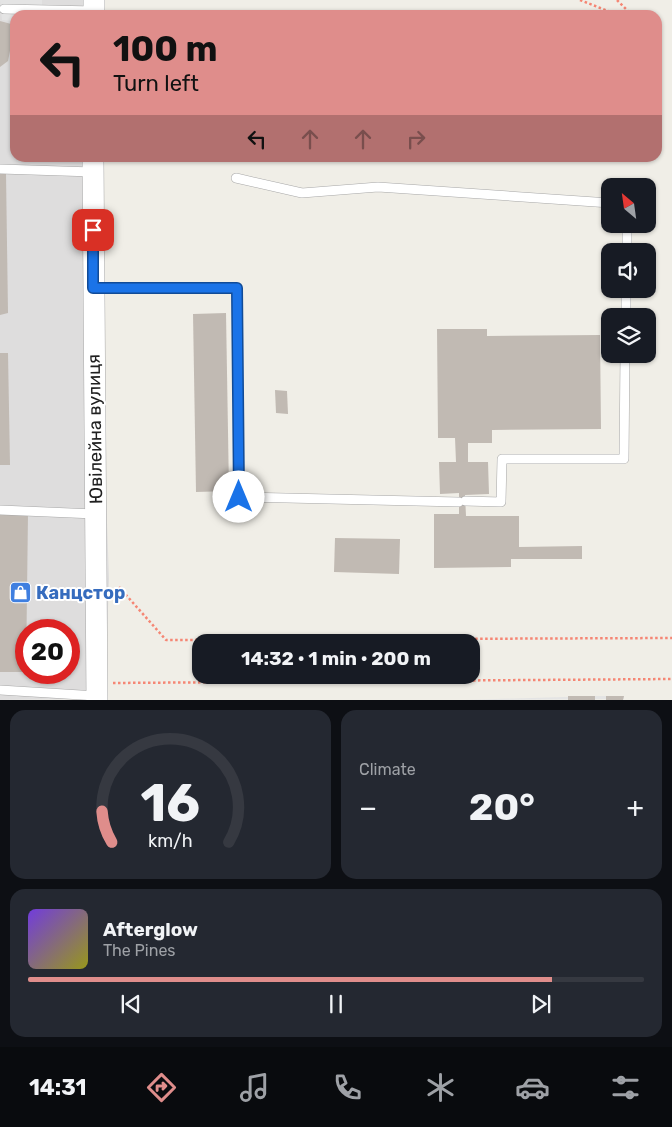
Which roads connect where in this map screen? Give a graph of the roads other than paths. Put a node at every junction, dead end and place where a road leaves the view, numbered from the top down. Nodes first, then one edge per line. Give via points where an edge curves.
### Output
1 (94, 8) edge
2 (4, 9) dead end
3 (93, 165) edge
4 (0, 169) edge
5 (236, 178) dead end
6 (601, 202) edge
7 (93, 288) junction
8 (626, 363) edge
9 (0, 510) edge
10 (96, 514) junction
11 (0, 690) edge
12 (97, 693) edge

1 - 2 lane
3 - 4 lane
3 - 7 street, Ювілейна вулиця
5 - 6 lane via 302,193 378,187
7 - 8 lane via 237,288 239,497 502,502 502,458 624,459
7 - 10 street, Ювілейна вулиця
9 - 10 lane
10 - 12 street, Ювілейна вулиця
11 - 12 lane

